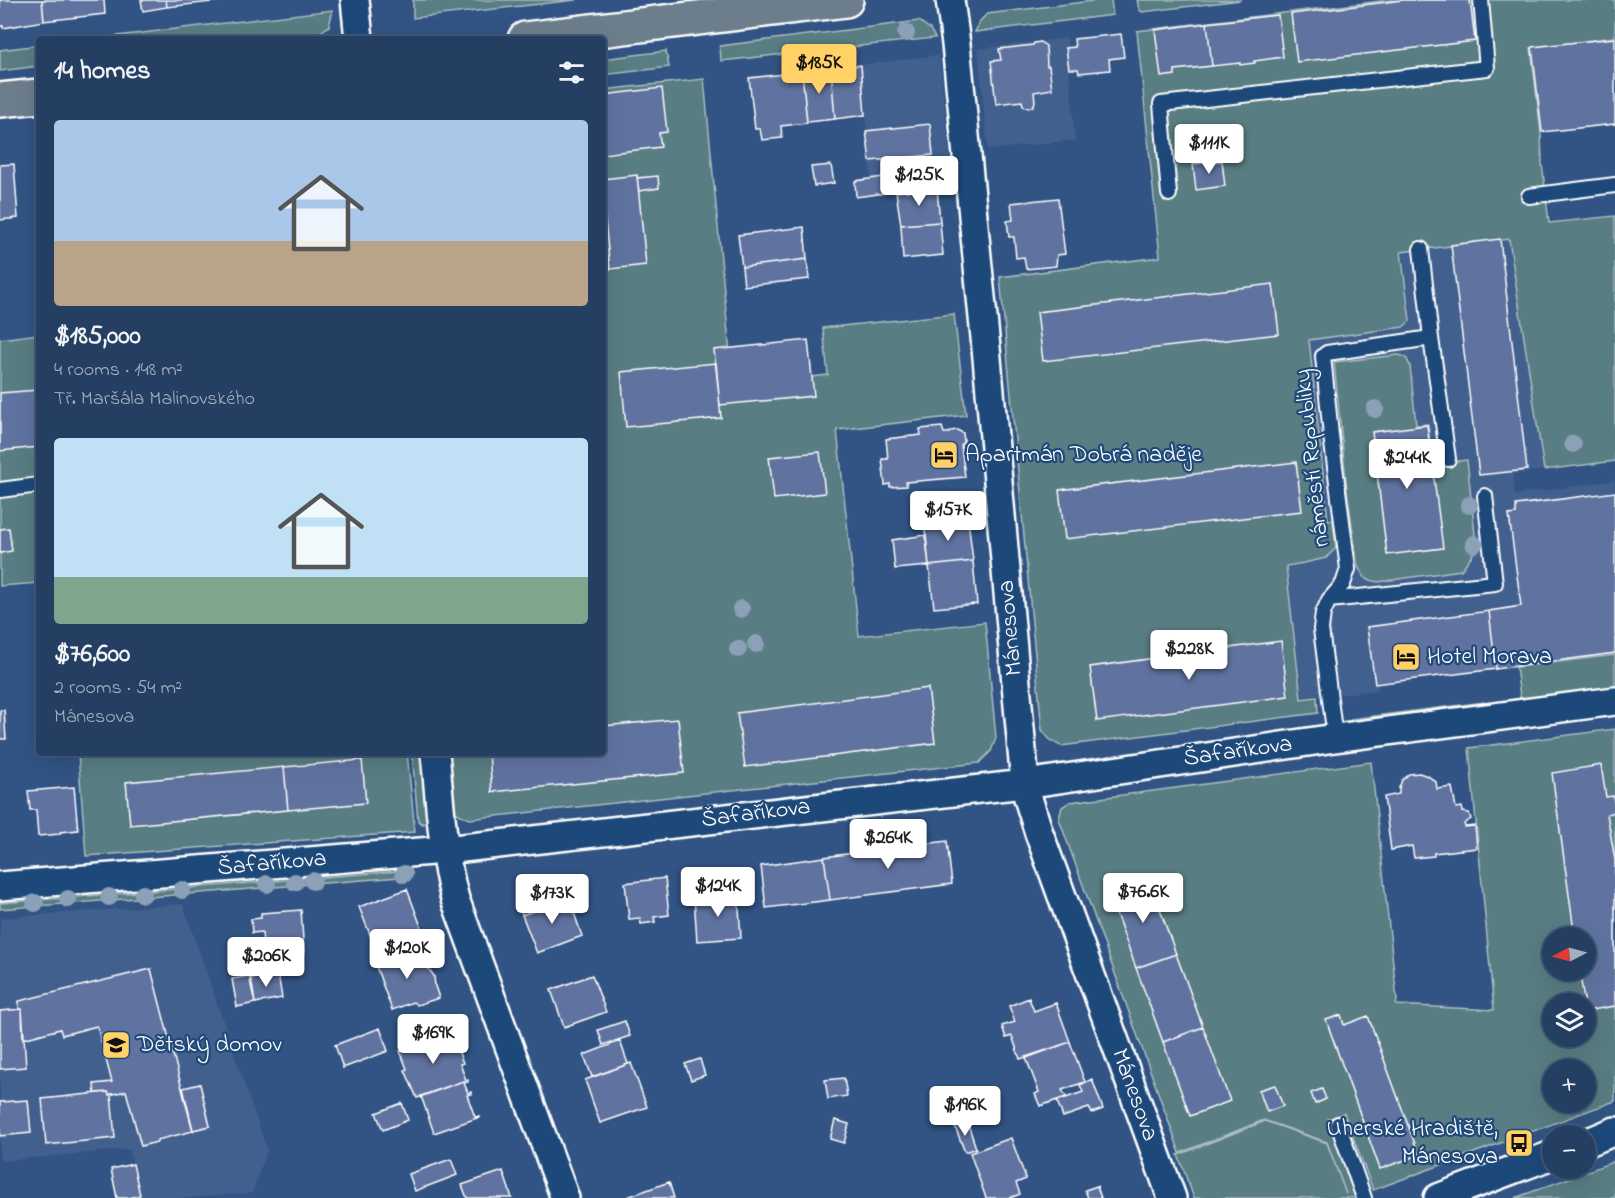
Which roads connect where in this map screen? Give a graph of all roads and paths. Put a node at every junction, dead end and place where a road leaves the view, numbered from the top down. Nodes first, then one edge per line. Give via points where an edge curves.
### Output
1 (355, 0) edge
2 (846, 0) edge
3 (950, 0) edge
4 (1481, 0) edge
5 (359, 36) edge
6 (550, 36) edge
7 (36, 96) edge
8 (0, 100) edge
9 (1615, 185) edge
10 (1169, 194) dead end
11 (1529, 196) dead end
12 (1422, 249) dead end
13 (1431, 338) junction
14 (1448, 459) dead end
15 (36, 485) edge
16 (0, 490) edge
17 (1485, 496) dead end
18 (1329, 600) junction
19 (1615, 701) edge
20 (1335, 738) junction
21 (435, 756) edge
22 (1025, 784) junction
23 (445, 850) junction
24 (0, 885) edge
25 (1338, 1124) dead end
26 (1615, 1131) edge
27 (1596, 1139) edge
28 (1542, 1159) edge
29 (565, 1198) edge
30 (1172, 1198) edge
31 (1364, 1198) edge
32 (1438, 1198) edge

1 - 5 street
2 - 6 main road
3 - 22 street, Mánesova
4 - 10 lane via 1487,68 1161,104
7 - 8 main road
9 - 11 lane
12 - 13 lane
13 - 14 lane
13 - 18 lane, náměstí Republiky via 1327,352 1323,356 1348,569
15 - 16 lane
17 - 18 lane via 1495,583
18 - 20 lane, náměstí Republiky via 1321,629
19 - 20 street, Šafaříkova
20 - 22 street, Šafaříkova
21 - 23 street
22 - 23 street, Šafaříkova
22 - 30 street, Mánesova via 1039,833
23 - 24 street, Šafaříkova
23 - 29 street via 455,899
25 - 31 lane
26 - 27 street
28 - 32 street

